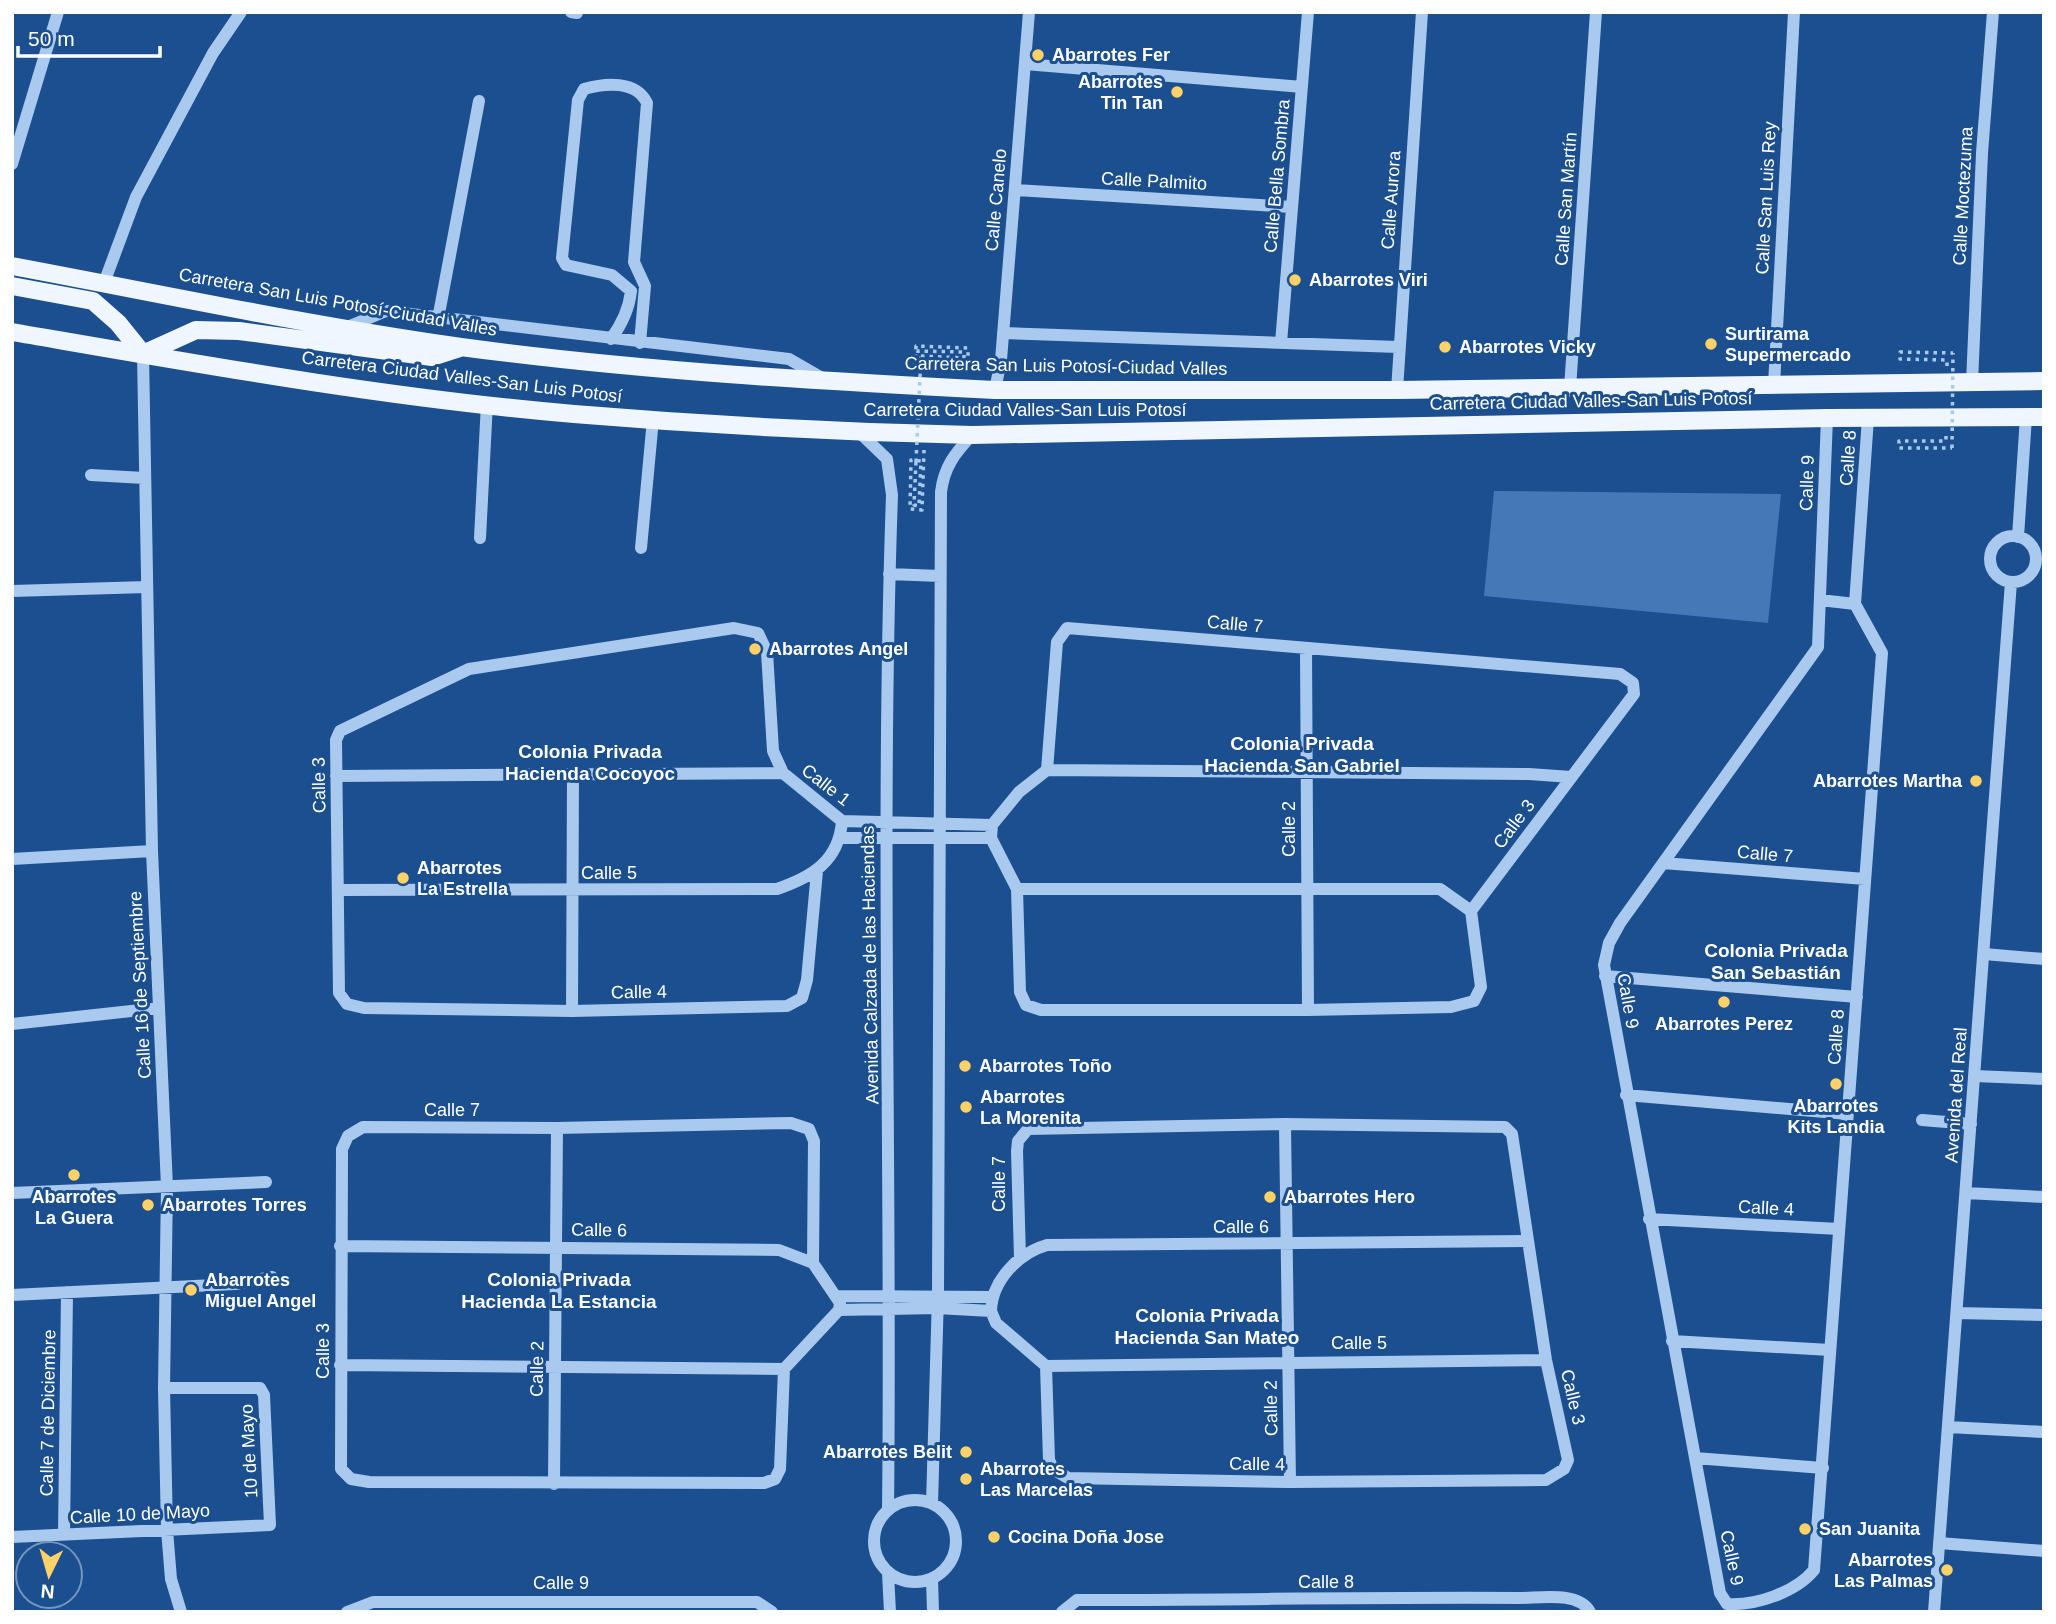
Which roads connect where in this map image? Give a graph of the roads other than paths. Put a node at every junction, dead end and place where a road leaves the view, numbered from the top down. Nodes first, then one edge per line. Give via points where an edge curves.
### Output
1 (58, 12) edge
2 (241, 12) edge
3 (571, 12) edge
4 (1029, 12) edge
5 (1308, 12) edge
6 (1422, 12) edge
7 (1596, 12) edge
8 (1794, 12) edge
9 (1993, 12) edge
10 (577, 13) edge
11 (1025, 64) junction
12 (1302, 87) junction
13 (479, 101) dead end
14 (12, 164) edge
15 (1015, 190) junction
16 (1292, 207) junction
17 (12, 266) edge
18 (104, 283) junction
19 (12, 286) edge
20 (439, 319) junction
21 (345, 328) junction
22 (12, 332) edge
23 (1003, 333) junction
24 (611, 339) junction
25 (1281, 343) junction
26 (640, 344) junction
27 (464, 347) junction
28 (1398, 347) junction
29 (143, 354) junction
30 (825, 380) junction
31 (2044, 382) edge
32 (1972, 383) junction
33 (1774, 385) junction
34 (1570, 388) junction
35 (995, 390) junction
36 (1397, 390) junction
37 (487, 403) junction
38 (2035, 417) edge
39 (1827, 418) junction
40 (1868, 418) junction
41 (653, 419) junction
42 (860, 433) junction
43 (972, 435) junction
44 (91, 475) dead end
45 (144, 478) junction
46 (2018, 537) junction
47 (480, 538) dead end
48 (641, 548) dead end
49 (2040, 560) edge
50 (889, 574) junction
51 (940, 576) junction
52 (2011, 582) junction
53 (147, 587) junction
54 (12, 590) edge
55 (1821, 600) junction
56 (1855, 604) junction
57 (1306, 648) junction
58 (1633, 682) joint
59 (340, 731) joint
60 (1047, 770) junction
61 (783, 773) junction
62 (1307, 773) junction
63 (573, 774) junction
64 (336, 776) junction
65 (1571, 777) junction
66 (842, 821) junction
67 (886, 822) junction
68 (940, 830) junction
69 (992, 832) junction
70 (886, 836) junction
71 (840, 838) junction
72 (152, 851) junction
73 (12, 859) edge
74 (1662, 863) junction
75 (817, 871) junction
76 (1865, 880) junction
77 (1307, 888) junction
78 (1017, 889) junction
79 (339, 890) junction
80 (572, 891) junction
81 (1471, 911) junction
82 (1984, 954) junction
83 (2044, 958) edge
84 (1605, 976) junction
85 (1857, 997) junction
86 (347, 1004) joint
87 (159, 1008) junction
88 (1308, 1010) junction
89 (572, 1011) junction
90 (12, 1024) edge
91 (1975, 1076) junction
92 (2044, 1079) edge
93 (1626, 1095) junction
94 (1848, 1114) junction
95 (1922, 1120) dead end
96 (1285, 1124) junction
97 (1971, 1124) junction
98 (1505, 1127) joint
99 (557, 1128) junction
100 (348, 1136) joint
101 (266, 1182) dead end
102 (167, 1187) junction
103 (1966, 1193) junction
104 (12, 1194) edge
105 (2044, 1197) edge
106 (1649, 1219) junction
107 (1839, 1229) junction
108 (1528, 1241) junction
109 (1287, 1244) junction
110 (340, 1246) junction
111 (556, 1247) junction
112 (1020, 1258) junction
113 (813, 1263) junction
114 (272, 1277) dead end
115 (166, 1288) junction
116 (67, 1292) junction
117 (12, 1295) edge
118 (838, 1296) junction
119 (992, 1297) junction
120 (890, 1302) junction
121 (938, 1302) junction
122 (839, 1310) junction
123 (991, 1311) junction
124 (1957, 1312) junction
125 (2044, 1315) edge
126 (1672, 1341) junction
127 (1830, 1350) junction
128 (1546, 1360) junction
129 (1288, 1361) junction
130 (340, 1365) junction
131 (555, 1365) junction
132 (1046, 1366) junction
133 (784, 1369) junction
134 (163, 1388) junction
135 (1948, 1427) junction
136 (2044, 1433) edge
137 (1695, 1458) junction
138 (1823, 1468) junction
139 (1564, 1469) joint
140 (1290, 1482) junction
141 (554, 1484) junction
142 (932, 1504) junction
143 (888, 1509) junction
144 (270, 1525) joint
145 (167, 1530) junction
146 (64, 1535) junction
147 (12, 1537) edge
148 (1939, 1544) junction
149 (2044, 1551) edge
150 (888, 1573) junction
151 (932, 1578) junction
152 (1460, 1597) junction
153 (1727, 1604) joint
154 (579, 1606) edge
155 (1337, 1606) edge
156 (348, 1610) edge
157 (181, 1612) edge
158 (772, 1612) edge
159 (890, 1612) edge
160 (933, 1612) edge
161 (1062, 1612) edge
162 (1460, 1612) edge
163 (1590, 1612) edge
164 (1934, 1612) edge

1 - 14 street
2 - 18 street via 136,197
3 - 10 street
4 - 11 street, Calle Canelo
5 - 12 street, Calle Bella Sombra
6 - 28 street, Calle Aurora
7 - 34 street, Calle San Martín
8 - 33 street, Calle San Luis Rey
9 - 32 street, Calle Moctezuma
11 - 12 street
11 - 15 street, Calle Canelo
12 - 16 street, Calle Bella Sombra
13 - 20 street
15 - 16 street, Calle Palmito
15 - 23 street, Calle Canelo
16 - 25 street, Calle Bella Sombra
17 - 18 main road, Carretera San Luis Potosí-Ciudad Valles
18 - 21 main road, Carretera San Luis Potosí-Ciudad Valles
19 - 29 main road via 93,301
20 - 21 street via 386,311
20 - 24 street
21 - 27 main road, Carretera San Luis Potosí-Ciudad Valles
22 - 29 main road, Carretera Ciudad Valles-San Luis Potosí
23 - 25 street
23 - 35 street, Calle Canelo
24 - 26 street
24 - 26 street via 630,305 631,291 612,275 566,265 562,258 578,100 584,89 602,84 629,87 643,93 647,103 634,262 645,286
25 - 28 street
26 - 30 street via 789,359
27 - 29 main road via 432,357 239,331 197,330
27 - 30 main road, Carretera San Luis Potosí-Ciudad Valles via 687,371
28 - 36 street, Calle Aurora
29 - 37 main road, Carretera Ciudad Valles-San Luis Potosí
29 - 45 street, Calle 16 de Septiembre
30 - 35 main road, Carretera San Luis Potosí-Ciudad Valles
31 - 32 main road, Carretera San Luis Potosí-Ciudad Valles
32 - 33 main road, Carretera San Luis Potosí-Ciudad Valles
33 - 34 main road, Carretera San Luis Potosí-Ciudad Valles
34 - 36 main road, Carretera San Luis Potosí-Ciudad Valles
35 - 36 main road, Carretera San Luis Potosí-Ciudad Valles
37 - 41 main road, Carretera Ciudad Valles-San Luis Potosí
37 - 47 street
38 - 40 main road, Carretera Ciudad Valles-San Luis Potosí
38 - 46 street
39 - 40 main road, Carretera Ciudad Valles-San Luis Potosí
39 - 43 main road, Carretera Ciudad Valles-San Luis Potosí
39 - 55 street, Calle 9
40 - 56 street, Calle 8
41 - 42 main road, Carretera Ciudad Valles-San Luis Potosí
41 - 48 street
42 - 43 main road, Carretera Ciudad Valles-San Luis Potosí
42 - 50 street, Avenida Calzada de las Haciendas via 887,460 892,495
43 - 51 street via 944,472
44 - 45 street
45 - 53 street, Calle 16 de Septiembre
46 - 49 street
46 - 52 street via 2002,540 1991,552 1997,575
49 - 52 street via 2026,578
50 - 51 street
50 - 67 street, Avenida Calzada de las Haciendas
51 - 68 street
52 - 82 street, Avenida del Real
53 - 54 street
53 - 72 street, Calle 16 de Septiembre
55 - 56 street
55 - 74 street, Calle 9 via 1818,647
56 - 76 street, Calle 8 via 1882,653
57 - 58 street, Calle 7 via 1620,674
57 - 60 street, Calle 7 via 1068,628 1057,642
57 - 62 street, Calle 2
58 - 65 street, Calle 3 via 1634,694
59 - 61 street, Calle 1 via 469,668 734,628 758,633 767,652 773,751
59 - 64 street, Calle 3
60 - 62 street
60 - 69 street via 1019,792
61 - 63 street
61 - 66 street, Calle 1
62 - 65 street
62 - 77 street, Calle 2
63 - 64 street
63 - 80 street
64 - 79 street, Calle 3
65 - 81 street, Calle 3
66 - 67 street, Calle 1
66 - 71 street, Calle 5
67 - 68 street, Calle 1
67 - 70 street, Avenida Calzada de las Haciendas
68 - 69 street, Calle 1
68 - 70 street, Calle 1
68 - 121 street
69 - 78 street
70 - 71 street, Calle 1
70 - 120 street, Avenida Calzada de las Haciendas
71 - 75 street, Calle 5
72 - 73 street
72 - 87 street, Calle 16 de Septiembre
74 - 76 street, Calle 7
74 - 84 street, Calle 9 via 1609,943
75 - 80 street, Calle 5 via 777,889
75 - 89 street, Calle 4 via 803,998 787,1006
76 - 85 street, Calle 8
77 - 78 street
77 - 81 street via 1440,889
77 - 88 street, Calle 2
78 - 88 street via 1020,992 1026,1005 1041,1010
79 - 80 street, Calle 5
79 - 86 street, Calle 3 via 339,993
80 - 89 street
81 - 88 street via 1481,987 1474,1001 1451,1007
82 - 83 street
82 - 91 street, Avenida del Real
84 - 85 street
84 - 93 street, Calle 9
85 - 94 street, Calle 8
86 - 89 street, Calle 4
87 - 90 street
87 - 102 street, Calle 16 de Septiembre
91 - 92 street
91 - 97 street, Avenida del Real
93 - 94 street
93 - 106 street, Calle 9
94 - 107 street, Calle 8
95 - 97 street
96 - 98 street, Calle 7
96 - 109 street, Calle 2
96 - 112 street, Calle 7 via 1028,1129 1018,1141 1017,1151
97 - 103 street, Avenida del Real
98 - 108 street, Calle 3 via 1512,1134
99 - 100 street, Calle 7 via 363,1127
99 - 111 street, Calle 2
99 - 113 street, Calle 7 via 791,1123 809,1129 814,1141
100 - 110 street, Calle 3 via 342,1149
101 - 102 street
102 - 104 street
102 - 115 street, Calle 16 de Septiembre
103 - 105 street
103 - 124 street, Avenida del Real
106 - 107 street, Calle 4
106 - 126 street, Calle 9
107 - 127 street, Calle 8
108 - 109 street, Calle 6
108 - 128 street, Calle 3
109 - 112 street, Calle 6 via 1047,1245
109 - 129 street, Calle 2
110 - 111 street, Calle 6
110 - 130 street, Calle 3
111 - 113 street, Calle 6 via 779,1250
111 - 131 street, Calle 2
112 - 119 street
113 - 118 street
114 - 115 street
115 - 116 street
115 - 134 street, Calle 16 de Septiembre
116 - 117 street
116 - 146 street, Calle 7 de Diciembre
118 - 120 street
118 - 122 street
119 - 121 street
119 - 123 street
120 - 121 street
120 - 122 street
120 - 143 street, Avenida Calzada de las Haciendas
121 - 123 street
121 - 142 street
122 - 133 street
123 - 132 street via 996,1323
124 - 125 street
124 - 135 street, Avenida del Real
126 - 127 street
126 - 137 street, Calle 9
127 - 138 street, Calle 8
128 - 129 street, Calle 5
128 - 139 street, Calle 3 via 1567,1449
129 - 132 street, Calle 5
129 - 140 street, Calle 2
130 - 131 street
130 - 141 street, Calle 3 via 341,1469 351,1479
131 - 133 street
131 - 141 street, Calle 2
132 - 140 street, Calle 4 via 1049,1460 1059,1475
133 - 141 street via 780,1469 775,1479 764,1483
134 - 144 street, 10 de Mayo via 260,1388
134 - 145 street, Calle 16 de Septiembre
135 - 136 street
135 - 148 street, Avenida del Real
137 - 138 street
137 - 153 street, Calle 9 via 1720,1593
138 - 153 street, Calle 8 via 1814,1570 1802,1584 1743,1605
139 - 140 street, Calle 4 via 1546,1480
142 - 143 street via 909,1500
142 - 151 street via 948,1517 956,1535 948,1565
143 - 150 street via 873,1536 876,1556
144 - 145 street, Calle 10 de Mayo
145 - 146 street, Calle 10 de Mayo
145 - 157 street, Calle 16 de Septiembre via 171,1579
146 - 147 street, Calle 10 de Mayo
148 - 149 street
148 - 164 street, Avenida del Real
150 - 151 street via 909,1582
150 - 159 street
151 - 160 street
152 - 155 street, Calle 8
152 - 162 street
152 - 163 street, Calle 8 via 1570,1598
154 - 156 street, Calle 9 via 373,1601
154 - 158 street, Calle 9 via 757,1602
155 - 161 street, Calle 8 via 1077,1600

